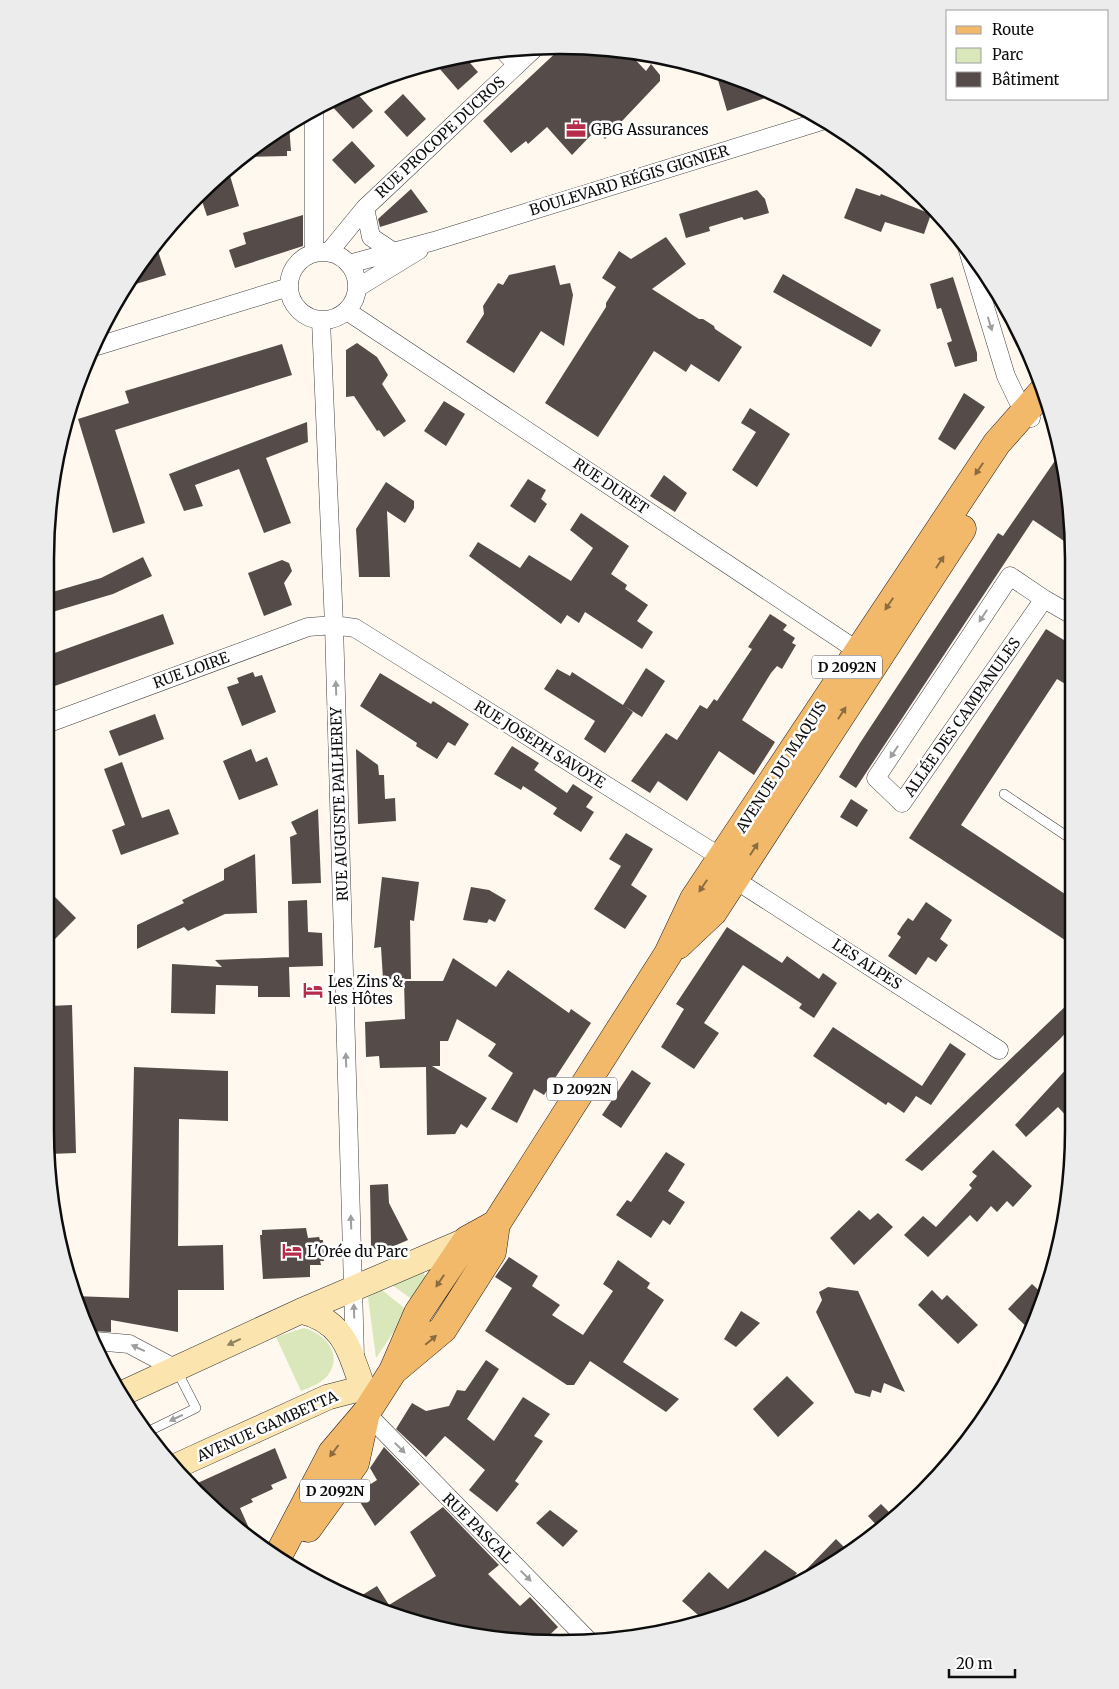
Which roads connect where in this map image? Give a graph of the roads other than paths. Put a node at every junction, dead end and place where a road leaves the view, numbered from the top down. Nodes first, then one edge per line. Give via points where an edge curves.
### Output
1 (528, 55) edge
2 (509, 57) edge
3 (517, 65) junction
4 (314, 118) edge
5 (814, 123) edge
6 (365, 208) junction
7 (434, 241) junction
8 (392, 251) junction
9 (322, 252) junction
10 (349, 264) junction
11 (974, 271) edge
12 (288, 287) junction
13 (357, 288) junction
14 (347, 311) junction
15 (321, 320) junction
16 (102, 345) edge
17 (1036, 413) edge
18 (1044, 600) junction
19 (1065, 611) edge
20 (334, 625) junction
21 (866, 657) junction
22 (54, 722) edge
23 (1004, 794) dead end
24 (1065, 835) edge
25 (728, 868) junction
26 (999, 1050) dead end
27 (496, 1224) junction
28 (467, 1240) junction
29 (353, 1289) junction
30 (301, 1311) junction
31 (101, 1342) edge
32 (176, 1369) junction
33 (393, 1371) junction
34 (127, 1391) edge
35 (365, 1392) junction
36 (152, 1429) edge
37 (180, 1464) edge
38 (281, 1551) edge
39 (289, 1556) edge
40 (583, 1634) edge

1 - 3 street, RUE PROCOPE DUCROS
2 - 3 street
3 - 6 street, RUE PROCOPE DUCROS
4 - 9 street
5 - 7 street, BOULEVARD RÉGIS GIGNIER
6 - 8 street, RUE PROCOPE DUCROS via 371,237
6 - 9 street, RUE PROCOPE DUCROS
7 - 8 street, BOULEVARD RÉGIS GIGNIER
7 - 13 street, BOULEVARD RÉGIS GIGNIER
8 - 10 street, BOULEVARD RÉGIS GIGNIER
9 - 10 street via 340,256
9 - 12 street via 303,258 295,265
10 - 13 street via 354,271
11 -> 17 street via 1006,376
12 - 15 street via 290,297 302,314
12 - 16 street
13 - 14 street
14 - 15 street
14 - 21 street, RUE DURET
15 - 20 street, RUE AUGUSTE PAILHEREY
17 - 21 main road, AVENUE DU MAQUIS / D 2092N
18 -> 18 street, ALLÉE DES CAMPANULES via 1010,576 876,778 902,803
18 - 19 street
20 - 22 street, RUE LOIRE via 308,627
20 - 25 street, RUE JOSEPH SAVOYE via 355,628
29 -> 20 street, RUE AUGUSTE PAILHEREY
21 - 25 main road, AVENUE DU MAQUIS / D 2092N
23 - 24 lane
25 - 26 street, LES ALPES
25 - 27 main road, AVENUE DU MAQUIS / D 2092N via 713,912 668,954
27 - 28 main road, AVENUE DU MAQUIS / D 2092N
33 -> 27 main road, AVENUE DU MAQUIS / D 2092N via 443,1330 492,1252
28 - 29 main road
28 -> 33 main road, AVENUE DU MAQUIS / D 2092N via 418,1313
29 - 30 main road
35 -> 29 street
30 -> 32 main road
30 - 35 main road via 328,1321 340,1333
32 -> 31 street via 129,1344
32 - 34 main road
32 -> 36 lane via 196,1408
33 - 35 main road, D 2092N
35 - 37 main road, AVENUE GAMBETTA via 328,1397
35 -> 38 main road, D 2092N
35 - 39 main road, D 2092N via 355,1463
35 -> 40 street, RUE PASCAL

